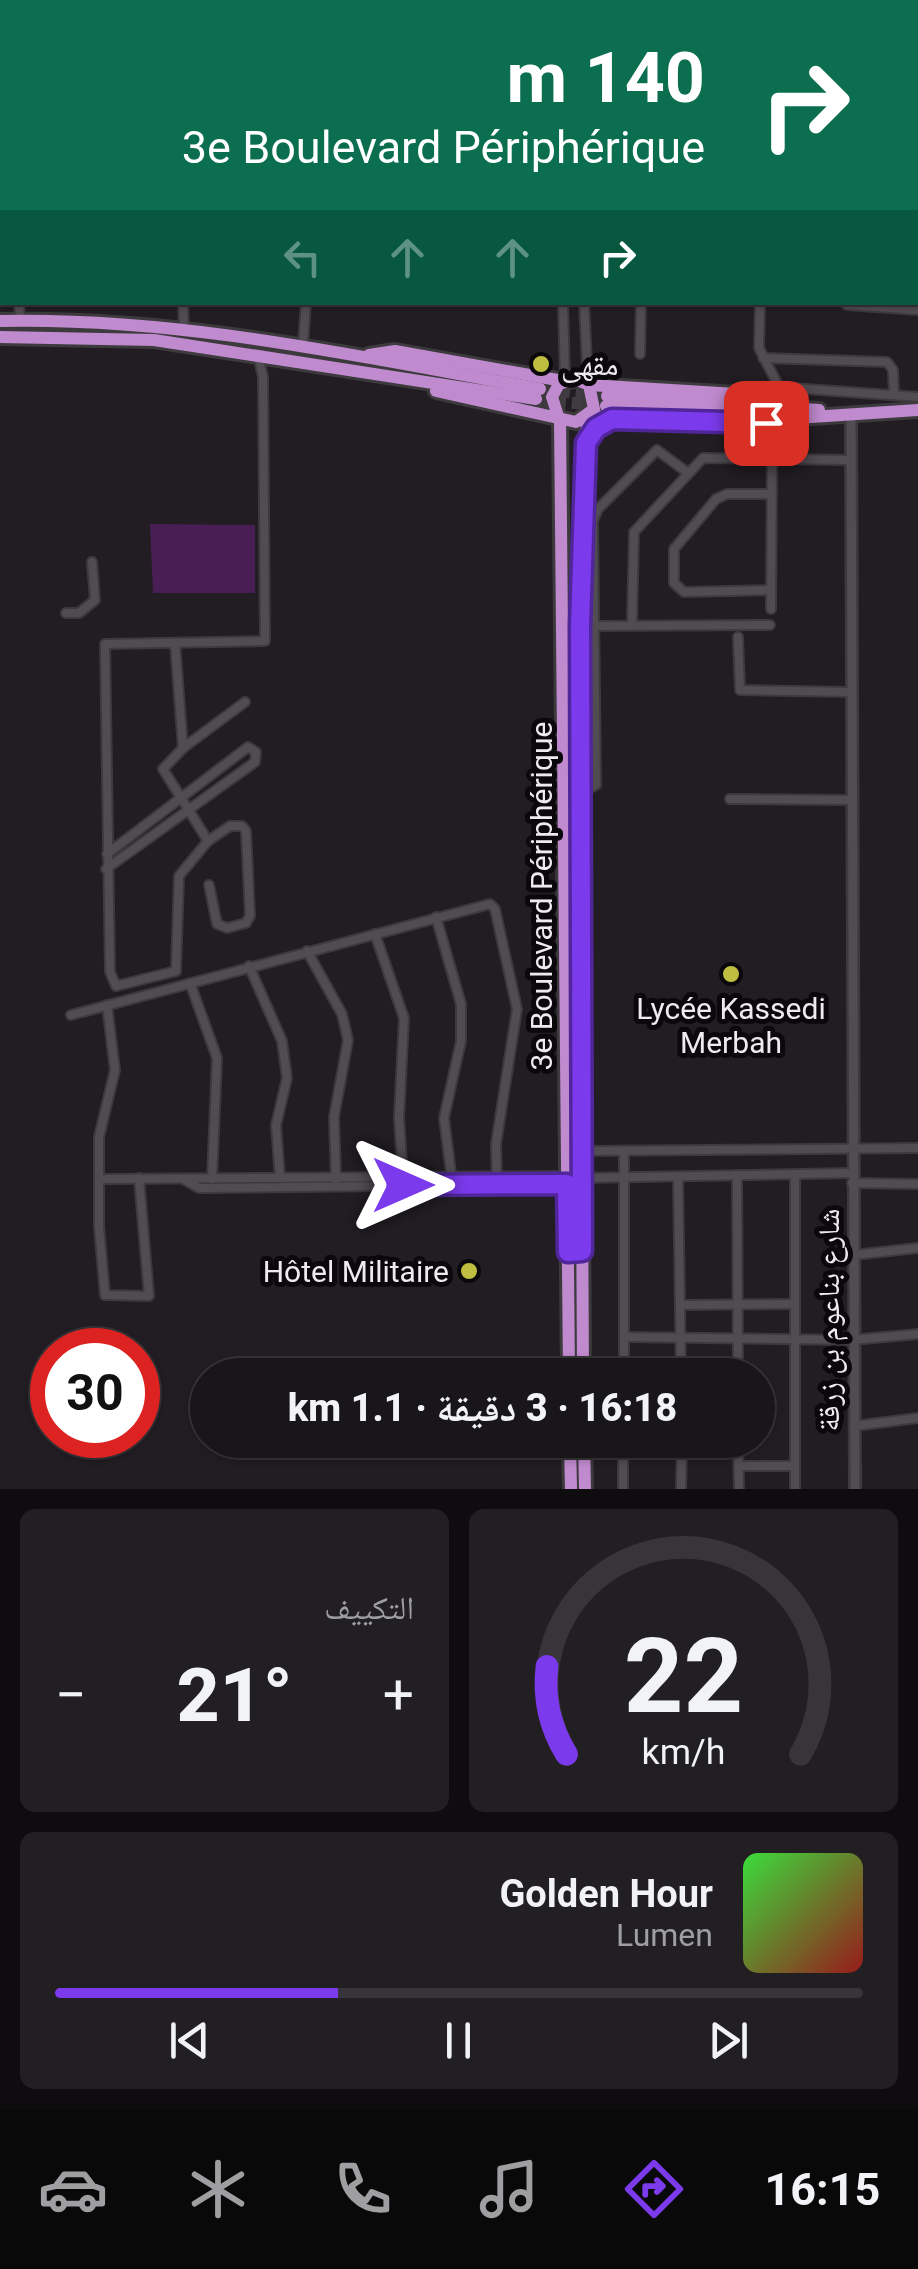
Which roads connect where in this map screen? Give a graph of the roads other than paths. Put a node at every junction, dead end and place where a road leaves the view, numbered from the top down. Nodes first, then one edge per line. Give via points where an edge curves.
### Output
1 (18, 305) edge
2 (183, 305) edge
3 (306, 305) edge
4 (563, 305) edge
5 (584, 305) edge
6 (641, 305) edge
7 (760, 305) edge
8 (860, 305) edge
9 (880, 305) edge
10 (848, 306) dead end
11 (918, 310) edge
12 (0, 321) edge
13 (20, 321) junction
14 (184, 329) junction
15 (0, 337) edge
16 (303, 345) junction
17 (640, 354) dead end
18 (258, 355) junction
19 (763, 358) junction
20 (361, 363) junction
21 (564, 381) junction
22 (588, 385) junction
23 (894, 395) junction
24 (918, 397) edge
25 (538, 400) junction
26 (608, 407) junction
27 (918, 410) edge
28 (792, 412) junction
29 (851, 414) junction
30 (588, 417) junction
31 (561, 422) junction
32 (586, 443) junction
33 (772, 456) junction
34 (849, 460) junction
35 (688, 474) junction
36 (772, 494) junction
37 (92, 562) dead end
38 (771, 590) junction
39 (771, 609) dead end
40 (66, 614) dead end
41 (632, 624) junction
42 (770, 625) dead end
43 (587, 626) junction
44 (738, 637) dead end
45 (175, 643) junction
46 (850, 692) junction
47 (244, 702) dead end
48 (183, 748) junction
49 (180, 800) junction
50 (730, 800) dead end
51 (850, 800) junction
52 (188, 810) junction
53 (208, 841) junction
54 (106, 854) junction
55 (106, 869) junction
56 (210, 885) dead end
57 (436, 917) junction
58 (374, 934) junction
59 (307, 951) junction
60 (250, 966) junction
61 (190, 983) junction
62 (107, 1005) junction
63 (71, 1015) dead end
64 (918, 1148) edge
65 (853, 1150) junction
66 (574, 1151) junction
67 (624, 1152) junction
68 (795, 1174) junction
69 (737, 1175) junction
70 (678, 1177) junction
71 (139, 1178) junction
72 (624, 1178) junction
73 (852, 1178) junction
74 (101, 1179) junction
75 (570, 1179) junction
76 (280, 1181) junction
77 (336, 1181) junction
78 (212, 1182) junction
79 (403, 1182) junction
80 (452, 1182) junction
81 (497, 1182) junction
82 (918, 1184) edge
83 (918, 1248) edge
84 (575, 1251) junction
85 (852, 1255) junction
86 (794, 1304) junction
87 (680, 1305) junction
88 (738, 1305) junction
89 (918, 1334) edge
90 (625, 1337) junction
91 (681, 1338) junction
92 (738, 1338) junction
93 (795, 1339) junction
94 (852, 1340) junction
95 (570, 1358) edge
96 (583, 1358) edge
97 (624, 1358) edge
98 (681, 1358) edge
99 (738, 1358) edge
100 (918, 1418) edge
101 (854, 1426) junction
102 (570, 1458) edge
103 (584, 1458) edge
104 (623, 1458) edge
105 (682, 1458) edge
106 (739, 1458) edge
107 (740, 1466) junction
108 (795, 1466) junction
109 (571, 1489) edge
110 (585, 1489) edge
111 (623, 1489) edge
112 (681, 1489) edge
113 (739, 1489) edge
114 (795, 1489) edge
115 (854, 1489) edge

1 - 13 street
2 - 14 street
3 - 16 street
4 - 21 street
5 - 22 street
6 - 17 street
7 - 19 street
8 - 10 street
9 - 11 street
12 - 13 highway
13 - 14 highway
14 - 16 highway
15 - 18 highway via 154,340
16 - 20 highway
18 - 20 highway
18 - 45 street via 265,642
19 - 23 street via 779,387
19 - 23 street via 887,362
20 - 21 highway via 395,351
20 - 25 highway
20 - 25 highway via 377,379
21 - 22 highway
21 - 31 highway via 552,398
22 - 28 highway via 753,395
22 - 30 highway via 596,401
23 - 24 street
25 - 31 highway
26 - 28 highway
26 - 28 highway via 760,424
26 - 30 highway
26 - 32 highway
27 - 29 highway
28 - 29 highway
29 - 34 street, شارع بناعوم بن زرقة
30 - 31 highway
30 - 32 highway
31 - 66 highway, 3e Boulevard Périphérique
32 - 43 highway
33 - 34 street
33 - 35 street via 703,458
33 - 36 street
34 - 46 street, شارع بناعوم بن زرقة
35 - 41 street via 634,532
35 - 43 street via 657,450 598,509
36 - 38 street
36 - 38 street via 716,499 674,549 674,583 684,592
37 - 40 street via 95,600
38 - 39 street
41 - 42 street
41 - 43 street
43 - 66 highway
44 - 46 street via 740,690
45 - 48 street
45 - 54 street via 105,644
46 - 51 street, شارع بناعوم بن زرقة
47 - 48 street
48 - 49 street via 163,769
49 - 52 street
49 - 52 street via 253,748 255,762
49 - 54 street
50 - 51 street
51 - 65 street, شارع بناعوم بن زرقة
52 - 53 street
52 - 55 street
53 - 55 street via 180,876 176,971 121,988 110,972
53 - 56 street via 230,826 246,832 246,923 217,924
54 - 55 street
57 - 58 street
57 - 80 street via 461,1004 462,1042 444,1118
57 - 81 street via 490,904 514,988 517,1028 498,1132
58 - 59 street
58 - 79 street via 404,1018
59 - 60 street
59 - 77 street via 342,1014 348,1040 334,1117
60 - 61 street
60 - 76 street via 282,1041 287,1078 276,1125
61 - 62 street
61 - 78 street via 216,1058
62 - 63 street
62 - 74 street via 114,1070 99,1137
64 - 65 street
65 - 67 street
65 - 73 street, شارع بناعوم بن زرقة
66 - 67 street
66 - 75 highway
67 - 72 street
68 - 69 street
68 - 73 street
68 - 86 street
69 - 70 street
69 - 88 street
70 - 72 street
70 - 87 street
71 - 74 street
71 - 74 street via 149,1296 105,1295
71 - 78 street
72 - 75 street
72 - 90 street
73 - 82 street
73 - 85 street, شارع بناعوم بن زرقة
75 - 81 street
75 - 84 highway
76 - 77 street
76 - 78 street
77 - 79 street
79 - 80 street
80 - 81 street
83 - 85 street
84 - 95 highway
84 - 96 highway
85 - 94 street, شارع بناعوم بن زرقة
86 - 88 street
86 - 93 street
87 - 88 street
87 - 91 street
88 - 92 street
89 - 94 street
90 - 91 street
90 - 97 street
91 - 92 street
91 - 98 street
92 - 93 street
92 - 99 street
93 - 94 street
93 - 108 street
94 - 101 street, شارع بناعوم بن زرقة
100 - 101 street
101 - 115 street, شارع بناعوم بن زرقة
102 - 109 highway
103 - 110 highway
104 - 111 street
105 - 112 street
106 - 107 street
107 - 108 street
107 - 113 street
108 - 114 street

